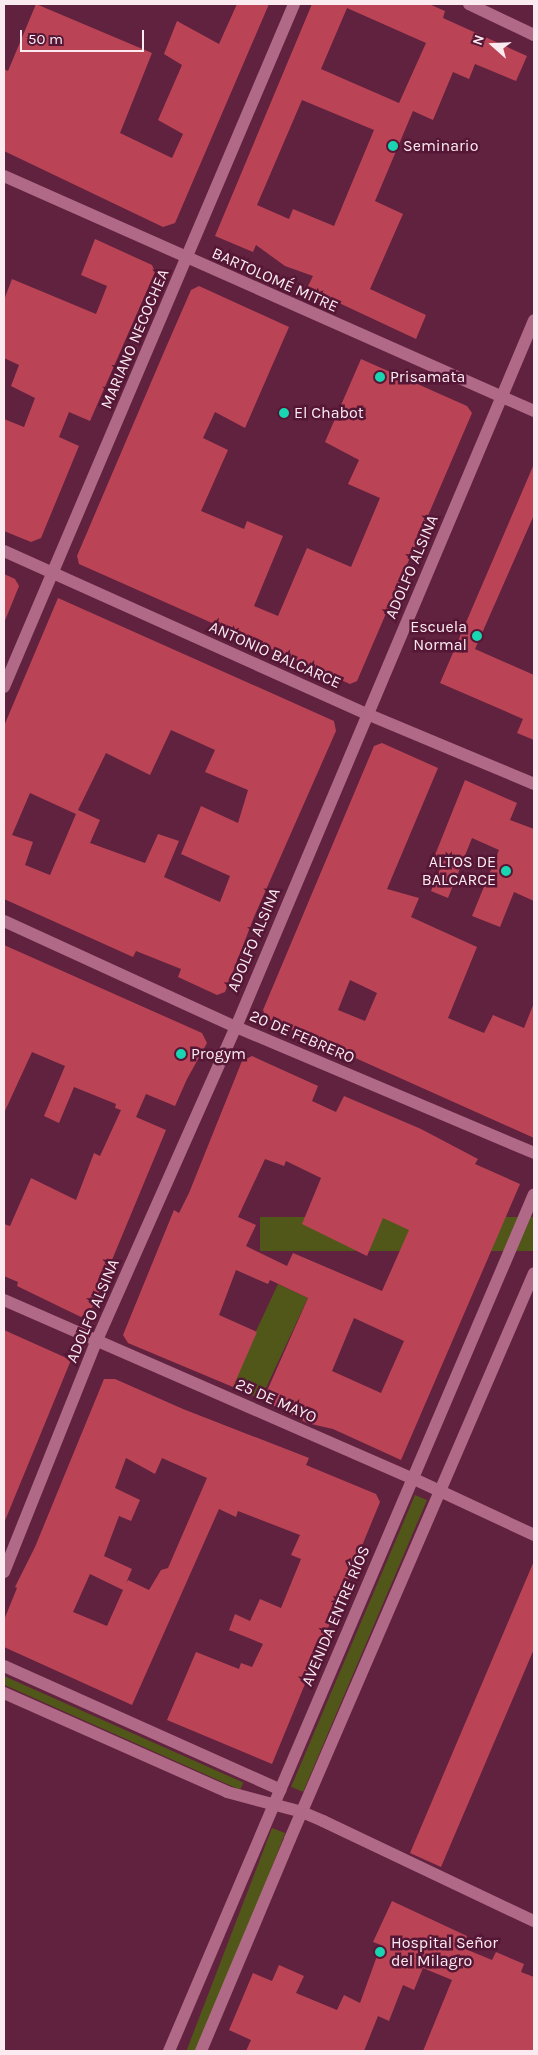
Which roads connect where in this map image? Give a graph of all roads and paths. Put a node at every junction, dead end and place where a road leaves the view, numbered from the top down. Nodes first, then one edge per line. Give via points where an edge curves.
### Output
1 (294, 4) edge
2 (469, 4) edge
3 (534, 35) edge
4 (4, 176) edge
5 (187, 259) junction
6 (534, 320) edge
7 (502, 397) junction
8 (534, 411) edge
9 (4, 551) edge
10 (52, 572) junction
11 (4, 687) edge
12 (367, 714) junction
13 (534, 784) edge
14 (4, 921) edge
15 (236, 1027) junction
16 (534, 1153) edge
17 (534, 1194) edge
18 (534, 1273) edge
19 (4, 1300) edge
20 (97, 1340) junction
21 (412, 1478) junction
22 (441, 1490) junction
23 (534, 1535) edge
24 (4, 1572) edge
25 (4, 1666) edge
26 (4, 1693) edge
27 (281, 1790) junction
28 (274, 1807) junction
29 (302, 1812) junction
30 (534, 1921) edge
31 (169, 2051) edge
32 (201, 2051) edge

1 - 5 street, MARIANO NECOCHEA
2 - 3 street
4 - 5 street, BARTOLOMÉ MITRE
5 - 7 street, BARTOLOMÉ MITRE
5 - 10 street, MARIANO NECOCHEA
6 - 7 street, ADOLFO ALSINA
7 - 8 street, BARTOLOMÉ MITRE
7 - 12 street, ADOLFO ALSINA
9 - 10 street, ANTONIO BALCARCE
10 - 11 street, MARIANO NECOCHEA
10 - 12 street, ANTONIO BALCARCE
12 - 13 street, ANTONIO BALCARCE
12 - 15 street, ADOLFO ALSINA
14 - 15 street, 20 DE FEBRERO
15 - 16 street, 20 DE FEBRERO
15 - 20 street, ADOLFO ALSINA
17 - 21 street, AVENIDA ENTRE RÍOS
18 - 22 street
19 - 20 street, 25 DE MAYO
20 - 21 street, 25 DE MAYO
20 - 24 street, ADOLFO ALSINA
21 - 22 street, 25 DE MAYO
21 - 27 street, AVENIDA ENTRE RÍOS
22 - 23 street, 25 DE MAYO
22 - 29 street
25 - 27 street
26 - 28 street via 227,1792
27 - 28 street, AVENIDA ENTRE RÍOS
28 - 29 street
28 - 31 street, AVENIDA ENTRE RÍOS
29 - 30 street
29 - 32 street

